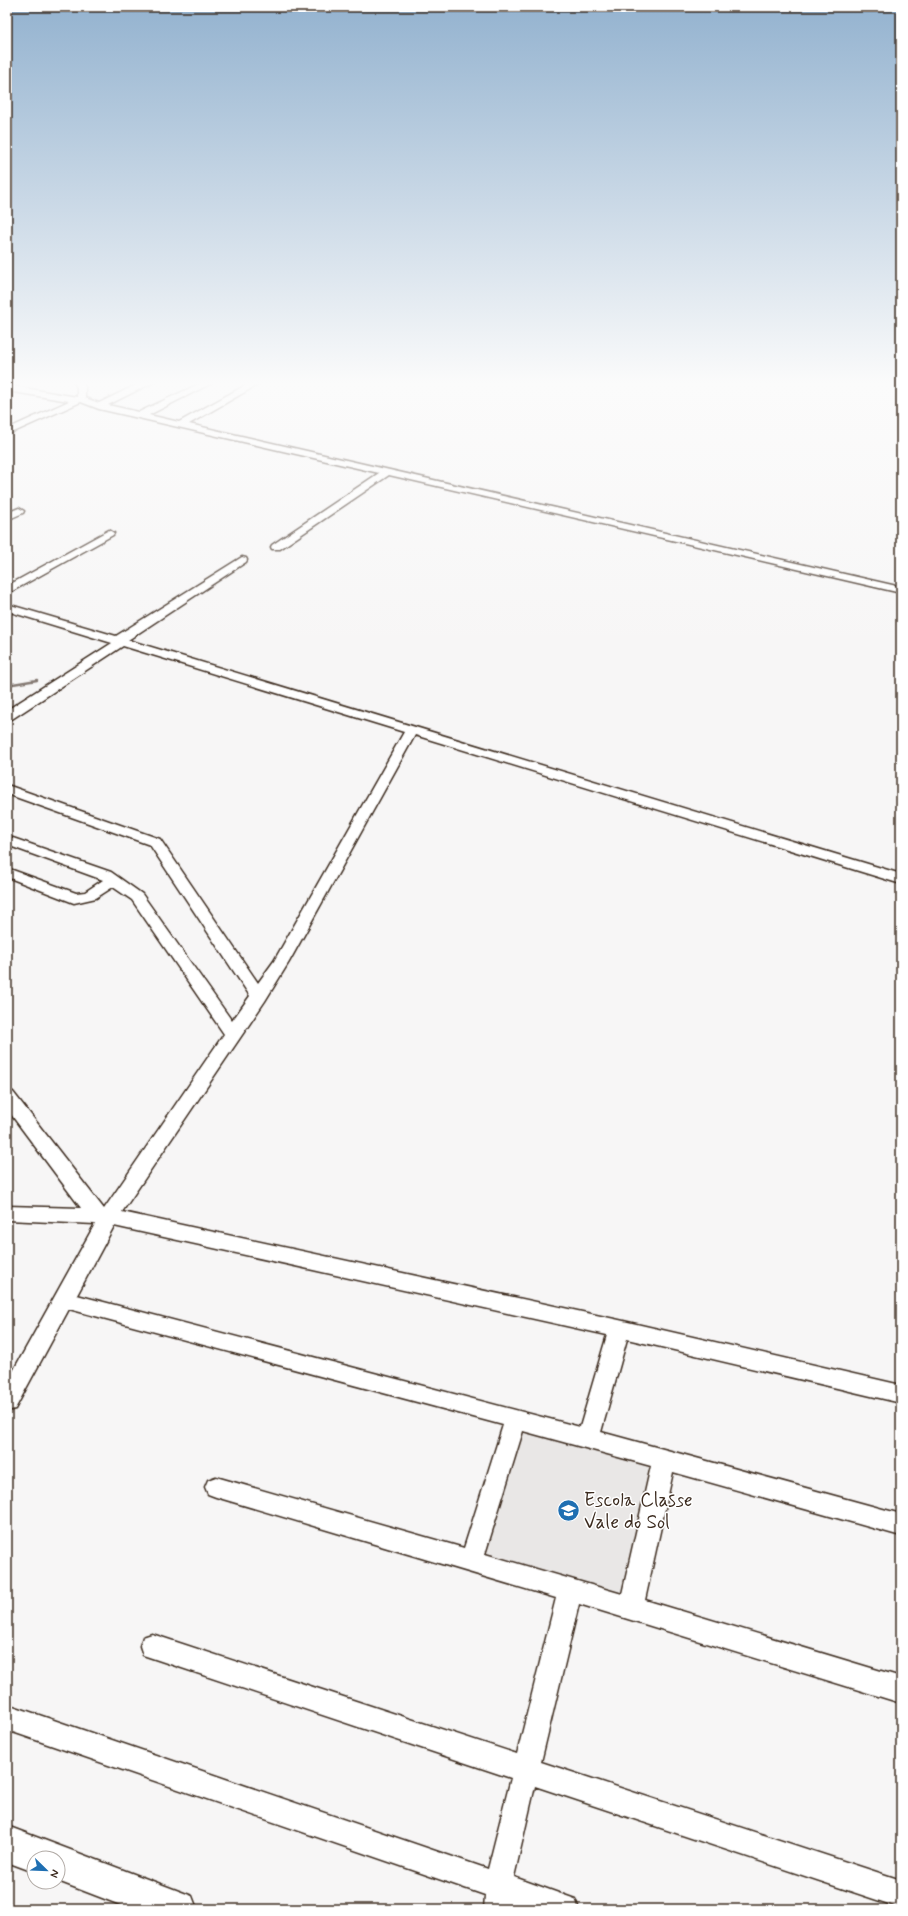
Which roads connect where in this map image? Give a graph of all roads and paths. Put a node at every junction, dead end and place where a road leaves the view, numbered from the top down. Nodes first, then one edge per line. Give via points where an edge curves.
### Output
1 (380, 470) edge
2 (387, 472) junction
3 (19, 511) dead end
4 (7, 517) edge
5 (109, 533) dead end
6 (276, 547) dead end
7 (242, 560) dead end
8 (901, 590) edge
9 (7, 591) edge
10 (7, 607) edge
11 (121, 640) junction
12 (7, 716) edge
13 (412, 729) junction
14 (7, 789) edge
15 (7, 840) edge
16 (7, 872) edge
17 (901, 879) edge
18 (113, 880) junction
19 (259, 996) junction
20 (233, 1035) junction
21 (7, 1096) edge
22 (7, 1213) edge
23 (103, 1217) junction
24 (65, 1300) junction
25 (619, 1329) junction
26 (901, 1394) edge
27 (7, 1402) edge
28 (516, 1419) junction
29 (588, 1439) junction
30 (664, 1460) junction
31 (216, 1487) dead end
32 (901, 1525) edge
33 (471, 1562) junction
34 (570, 1590) junction
35 (631, 1608) junction
36 (152, 1646) dead end
37 (901, 1690) edge
38 (7, 1717) edge
39 (525, 1770) junction
40 (7, 1844) edge
41 (26, 1851) edge
42 (66, 1866) edge
43 (901, 1894) edge
44 (499, 1898) edge
45 (179, 1909) edge
46 (564, 1909) edge

1 - 2 street
2 - 6 street
2 - 8 street
3 - 4 street
5 - 9 street
7 - 11 street
10 - 11 street
11 - 12 street
11 - 13 street
13 - 17 street
13 - 19 street via 281,962
14 - 19 street via 155,842
15 - 18 street via 106,875
16 - 18 street via 82,899
18 - 20 street via 137,897
19 - 20 street
20 - 23 street
21 - 23 street
22 - 23 street
23 - 24 street
23 - 25 street
24 - 27 street
24 - 28 street
25 - 26 street
25 - 29 street
28 - 29 street
28 - 33 street
29 - 30 street
30 - 32 street
30 - 35 street
31 - 33 street
33 - 34 street
34 - 35 street
34 - 39 street
35 - 37 street
36 - 39 street
38 - 44 street
39 - 43 street
39 - 44 street via 500,1876
40 - 41 main road
42 - 45 main road
44 - 46 street

